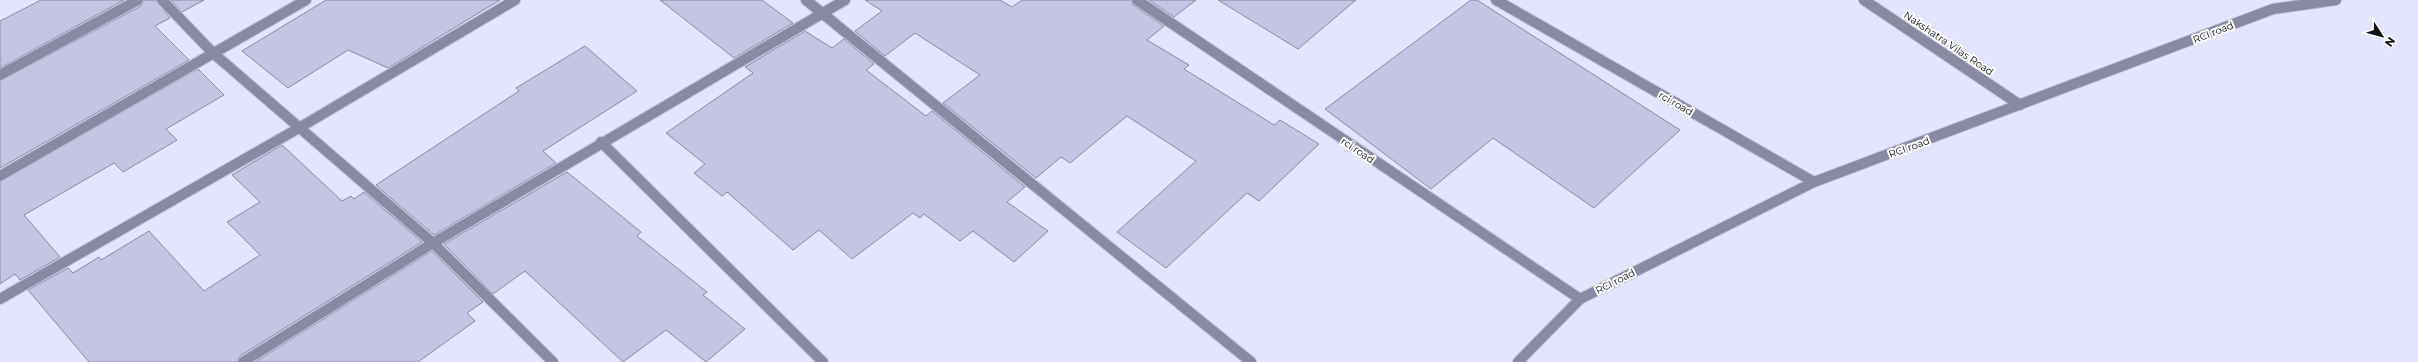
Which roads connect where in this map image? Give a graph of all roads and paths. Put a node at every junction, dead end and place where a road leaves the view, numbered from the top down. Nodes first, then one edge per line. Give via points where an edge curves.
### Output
1 (138, 0) edge
2 (162, 0) edge
3 (306, 0) edge
4 (516, 0) edge
5 (806, 0) edge
6 (845, 0) edge
7 (1137, 0) edge
8 (1496, 0) edge
9 (1864, 0) edge
10 (2336, 0) edge
11 (823, 13) junction
12 (213, 53) junction
13 (0, 75) edge
14 (2020, 105) junction
15 (299, 128) junction
16 (601, 142) junction
17 (0, 176) edge
18 (1814, 182) junction
19 (433, 243) junction
20 (0, 299) edge
21 (1580, 299) junction
22 (243, 362) edge
23 (553, 362) edge
24 (823, 362) edge
25 (1251, 362) edge
26 (1518, 362) edge

1 - 13 street
2 - 12 street
3 - 12 street
4 - 15 street
5 - 11 street
6 - 11 street
7 - 21 street, rci road
8 - 18 street, rci road
9 - 14 street, Nakshatra Vilas Road
10 - 14 street, RCI road via 2273,9
11 - 16 street
11 - 25 street
12 - 15 street
12 - 17 street
14 - 18 street, RCI road
15 - 19 street
15 - 20 street
16 - 19 street
16 - 24 street
18 - 21 street, RCI road
19 - 22 street
19 - 23 street
21 - 26 street, RCI road

